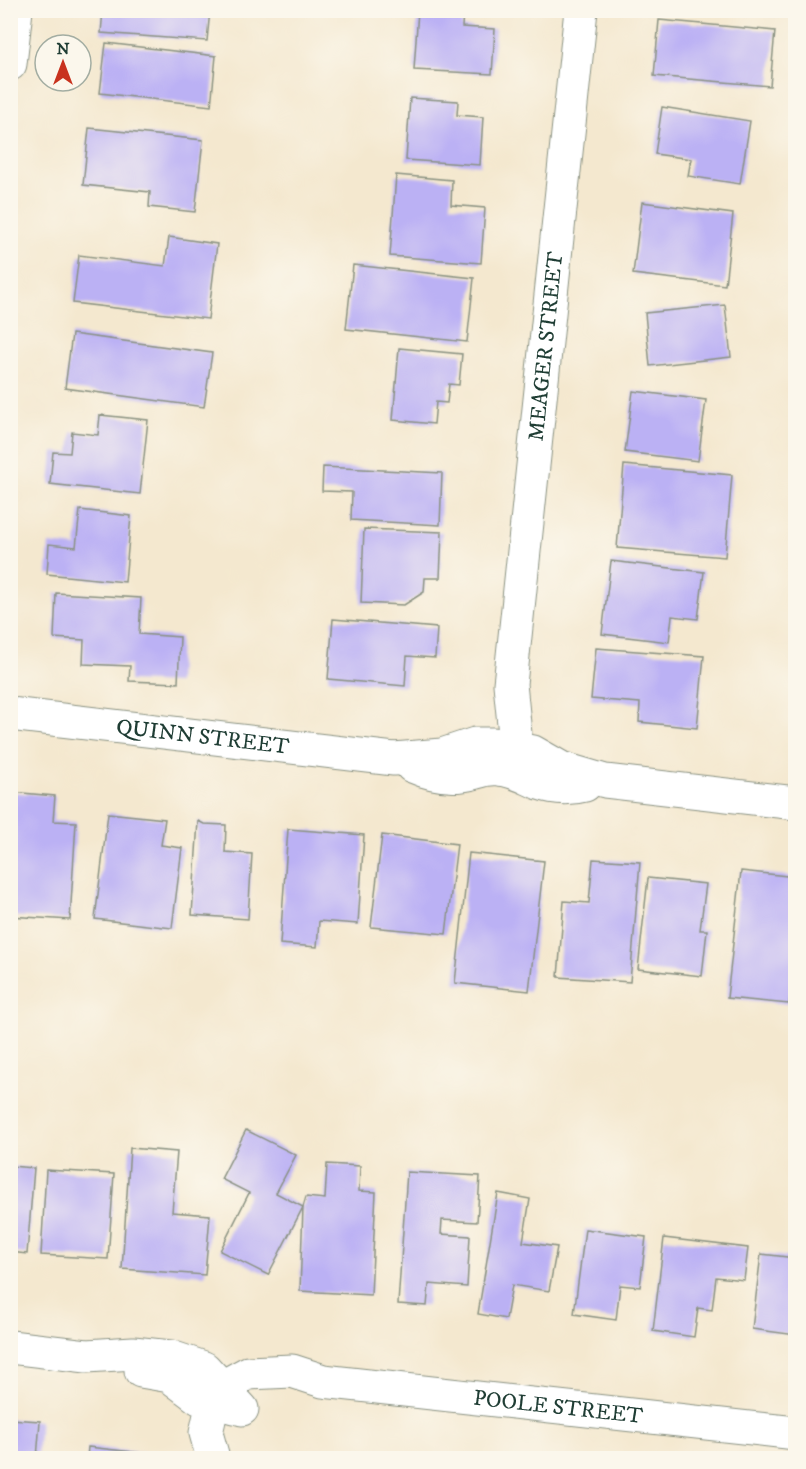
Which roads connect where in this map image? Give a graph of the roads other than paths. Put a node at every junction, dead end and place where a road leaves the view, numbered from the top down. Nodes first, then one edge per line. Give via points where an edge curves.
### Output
1 (16, 10) edge
2 (581, 10) edge
3 (10, 64) edge
4 (10, 714) edge
5 (502, 753) junction
6 (795, 803) edge
7 (10, 1347) edge
8 (223, 1398) junction
9 (795, 1433) edge
10 (213, 1458) edge
11 (221, 1458) edge

1 - 3 street
2 - 5 street, MEAGER STREET via 510,684 496,720
4 - 5 street, QUINN STREET via 394,759 429,774 463,775 486,768
5 - 6 street, QUINN STREET via 515,772 542,784 571,788 605,781
7 - 8 street via 87,1356 133,1353 171,1357 204,1368
8 - 9 street, POOLE STREET via 260,1396 283,1387 323,1381
8 - 10 street via 206,1432
8 - 11 street via 232,1429

